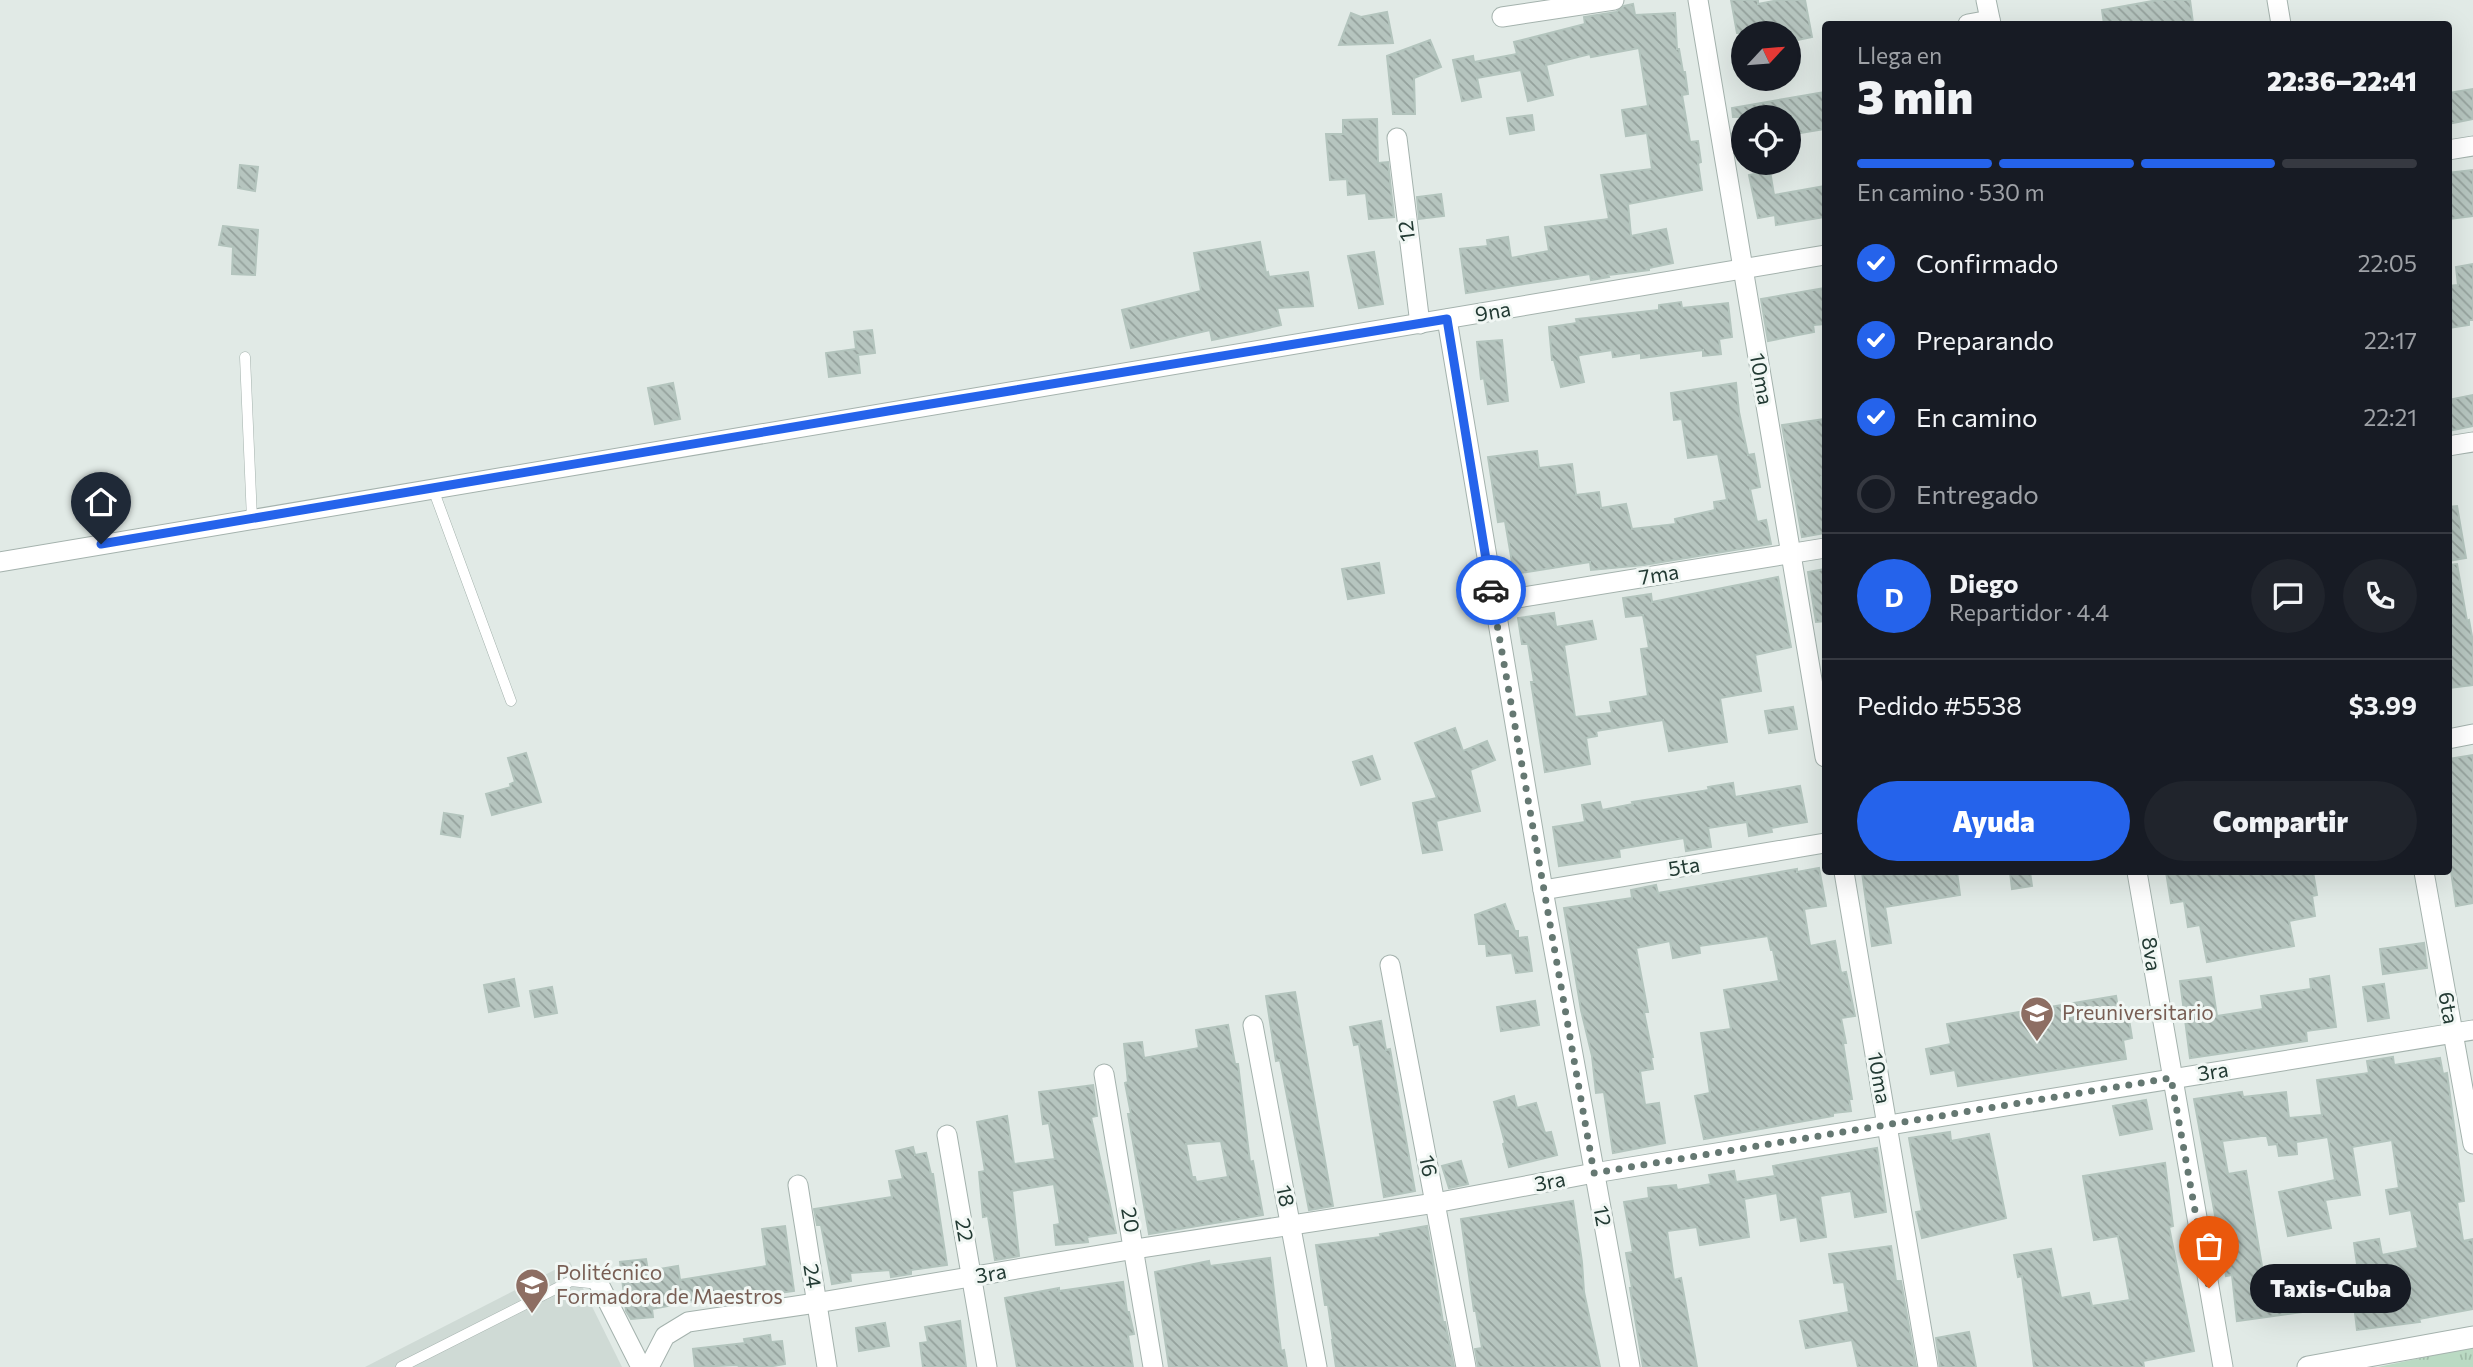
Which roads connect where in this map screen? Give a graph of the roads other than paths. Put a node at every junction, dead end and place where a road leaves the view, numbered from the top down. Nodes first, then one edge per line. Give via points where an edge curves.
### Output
1 (1614, 0) edge
2 (1698, 0) edge
3 (1986, 0) edge
4 (2277, 0) edge
5 (1502, 17) dead end
6 (1990, 21) edge
7 (2280, 21) edge
8 (1397, 138) dead end
9 (2473, 146) edge
10 (2452, 149) edge
11 (1822, 256) edge
12 (1743, 269) junction
13 (1447, 319) junction
14 (1420, 324) junction
15 (245, 357) dead end
16 (2473, 442) edge
17 (2452, 445) edge
18 (433, 489) junction
19 (252, 519) junction
20 (1822, 548) edge
21 (1791, 553) junction
22 (0, 562) edge
23 (1493, 602) junction
24 (510, 701) dead end
25 (2473, 734) edge
26 (2452, 737) edge
27 (1822, 739) edge
28 (1822, 844) edge
29 (1845, 875) edge
30 (2137, 875) edge
31 (2425, 875) edge
32 (1543, 890) junction
33 (1390, 965) dead end
34 (1252, 1024) dead end
35 (2473, 1030) edge
36 (2452, 1034) junction
37 (1104, 1074) dead end
38 (2171, 1078) junction
39 (1887, 1125) junction
40 (947, 1135) dead end
41 (2473, 1144) edge
42 (1594, 1173) junction
43 (798, 1185) dead end
44 (1435, 1203) junction
45 (1291, 1225) junction
46 (1135, 1249) junction
47 (973, 1277) junction
48 (599, 1284) joint
49 (816, 1303) junction
50 (2473, 1337) edge
51 (401, 1367) edge
52 (641, 1367) edge
53 (649, 1367) edge
54 (827, 1367) edge
55 (987, 1367) edge
56 (1153, 1367) edge
57 (1317, 1367) edge
58 (1466, 1367) edge
59 (1630, 1367) edge
60 (1928, 1367) edge
61 (2223, 1367) edge
62 (2308, 1367) edge

1 - 5 street
2 - 12 street, 10ma
3 - 6 street
4 - 7 street
8 - 14 street, 12
9 - 10 street
11 - 12 street, 9na
12 - 13 street, 9na
12 - 21 street, 10ma
13 - 14 street, 9na
13 - 23 street, 12
14 - 18 street, 9na
15 - 19 lane
16 - 17 street
18 - 19 street, 9na
18 - 24 lane
19 - 22 street, 9na
20 - 21 street, 7ma
21 - 23 street, 7ma
21 - 27 street, 10ma
23 - 32 street, 12
25 - 26 street
28 - 32 street, 5ta
29 - 39 street, 10ma
30 - 38 street, 8va
31 - 36 street, 6ta
32 - 42 street, 12
33 - 44 street, 16
34 - 45 street, 18
35 - 36 street, 3ra
36 - 38 street, 3ra
36 - 41 street, 6ta
37 - 46 street, 20
38 - 39 street, 3ra
38 - 61 street, 8va
39 - 42 street, 3ra
39 - 60 street, 10ma
40 - 47 street, 22
42 - 44 street, 3ra
42 - 59 street, 12
43 - 49 street, 24
44 - 45 street, 3ra
44 - 58 street, 16
45 - 46 street, 3ra
45 - 57 street, 18
46 - 47 street, 3ra
46 - 56 street, 20
47 - 49 street, 3ra
47 - 55 street, 22
48 - 51 lane via 571,1281
48 - 52 street
49 - 53 street, 3ra via 688,1322 665,1336
49 - 54 street, 24
50 - 62 street

